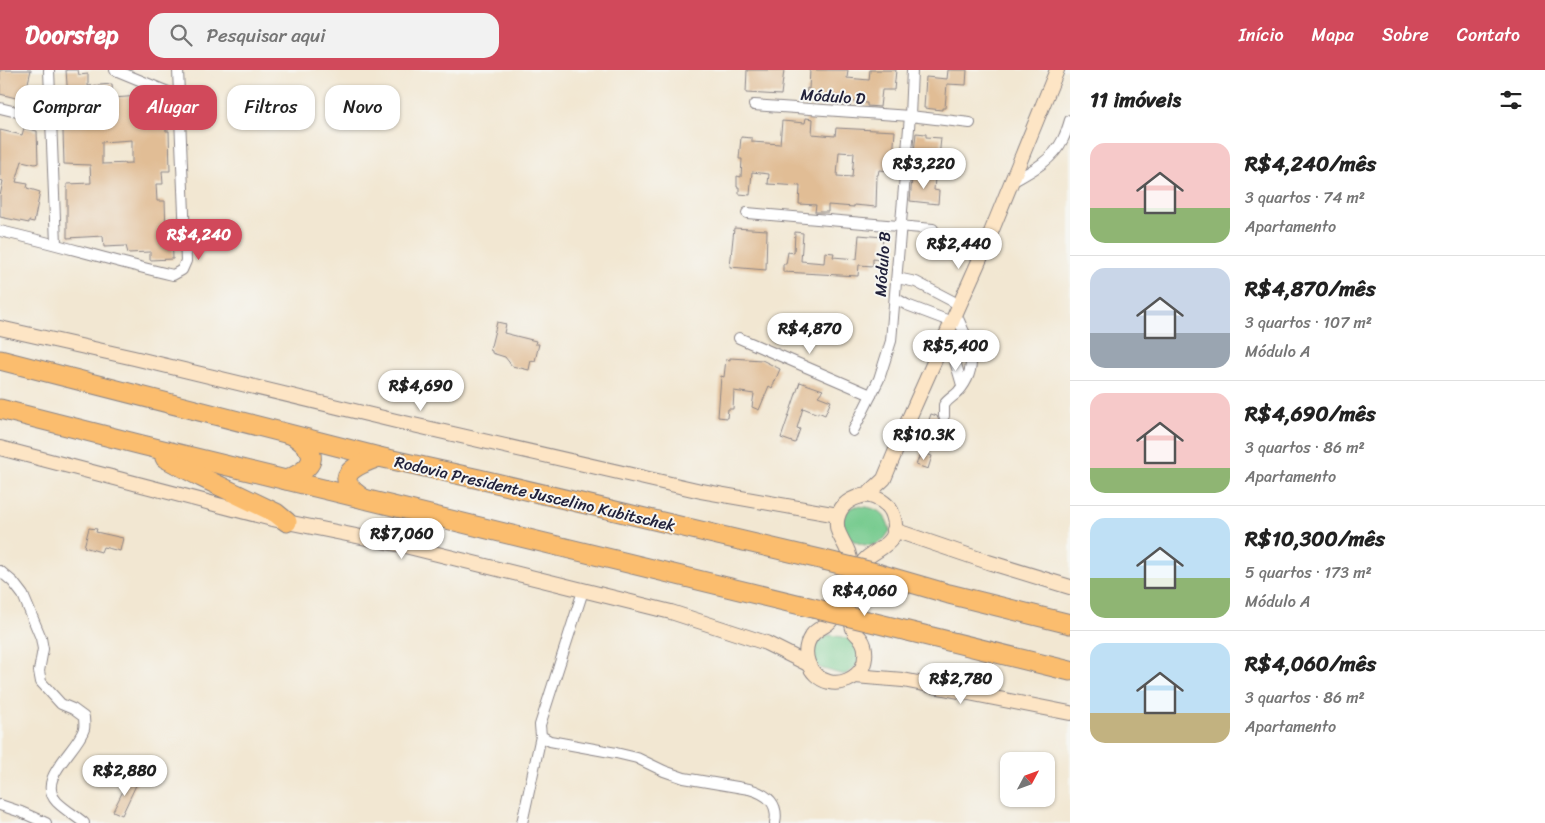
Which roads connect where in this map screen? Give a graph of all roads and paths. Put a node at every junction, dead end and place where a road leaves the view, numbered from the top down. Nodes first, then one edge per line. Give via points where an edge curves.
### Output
1 (49, 70) edge
2 (115, 70) edge
3 (178, 70) edge
4 (912, 70) edge
5 (1057, 70) edge
6 (49, 85) edge
7 (151, 85) edge
8 (178, 85) edge
9 (754, 105) dead end
10 (0, 108) edge
11 (15, 112) edge
12 (910, 116) junction
13 (1070, 120) edge
14 (970, 123) dead end
15 (50, 130) edge
16 (180, 130) edge
17 (1012, 182) junction
18 (746, 213) dead end
19 (901, 226) junction
20 (933, 229) dead end
21 (0, 231) edge
22 (56, 244) junction
23 (897, 278) junction
24 (895, 298) junction
25 (956, 314) junction
26 (0, 328) edge
27 (964, 332) junction
28 (739, 338) dead end
29 (0, 360) edge
30 (962, 385) junction
31 (871, 395) junction
32 (0, 409) edge
33 (944, 416) dead end
34 (853, 431) dead end
35 (291, 434) junction
36 (142, 445) junction
37 (0, 448) edge
38 (379, 457) junction
39 (884, 479) junction
40 (286, 480) junction
41 (867, 496) junction
42 (365, 499) junction
43 (885, 503) junction
44 (838, 515) junction
45 (287, 522) junction
46 (894, 530) junction
47 (0, 571) edge
48 (1070, 587) edge
49 (583, 591) junction
50 (1070, 624) edge
51 (808, 664) junction
52 (1070, 671) edge
53 (855, 676) junction
54 (1070, 713) edge
55 (541, 736) junction
56 (0, 805) edge
57 (46, 823) edge
58 (84, 823) edge
59 (522, 823) edge
60 (775, 823) edge

1 - 6 street
2 - 7 street
3 - 8 street
4 - 12 street
5 - 17 main road
9 - 12 street, Módulo D
10 - 11 street
12 - 14 street, Módulo D
12 - 19 street
13 - 17 street via 1063,140 1051,156
15 - 22 street
16 - 22 street via 186,261 182,270 173,275
17 - 25 main road
18 - 19 street, Módulo B
19 - 20 street
19 - 23 street, Módulo B
21 - 22 street
23 - 24 street, Módulo B
23 - 25 street via 916,282
24 - 25 street via 907,305
24 - 31 street, Módulo B via 891,341
25 - 27 street
25 - 39 main road
26 - 44 main road via 682,487
27 - 30 street via 955,350
27 - 30 street via 972,354 972,365
28 - 31 street
29 - 35 highway, Rodovia Presidente Juscelino Kubitschek
30 - 33 street via 944,405
31 - 34 street, Módulo B
32 - 36 highway
35 - 38 highway, Rodovia Presidente Juscelino Kubitschek
35 - 40 highway via 304,443 312,459 303,472
36 - 40 highway
36 - 45 highway via 276,513
37 - 45 main road
38 - 42 highway via 358,464 347,477 351,489
38 - 50 highway, Rodovia Presidente Juscelino Kubitschek, bridge via 824,560
39 - 41 main road
39 - 43 main road
40 - 42 highway
41 - 43 main road
41 - 44 main road via 849,500
42 - 52 highway, bridge
43 - 46 main road via 894,520
44 - 51 main road via 838,532 850,563 836,612 830,622 819,628 809,640
45 - 49 main road via 400,545
46 - 48 main road
46 - 53 main road via 881,550 868,556 861,564 850,617 854,632 863,641 865,660
47 - 58 street via 23,595 41,638 41,682 61,704 84,717 85,727 78,742 51,777 50,786 56,801
49 - 51 main road via 738,633
49 - 55 street via 540,725
51 - 53 main road via 813,672 828,682 838,683
53 - 54 main road via 903,680
55 - 59 street
55 - 60 street via 550,741 637,758 684,778 759,792 774,806 777,814
56 - 57 street

